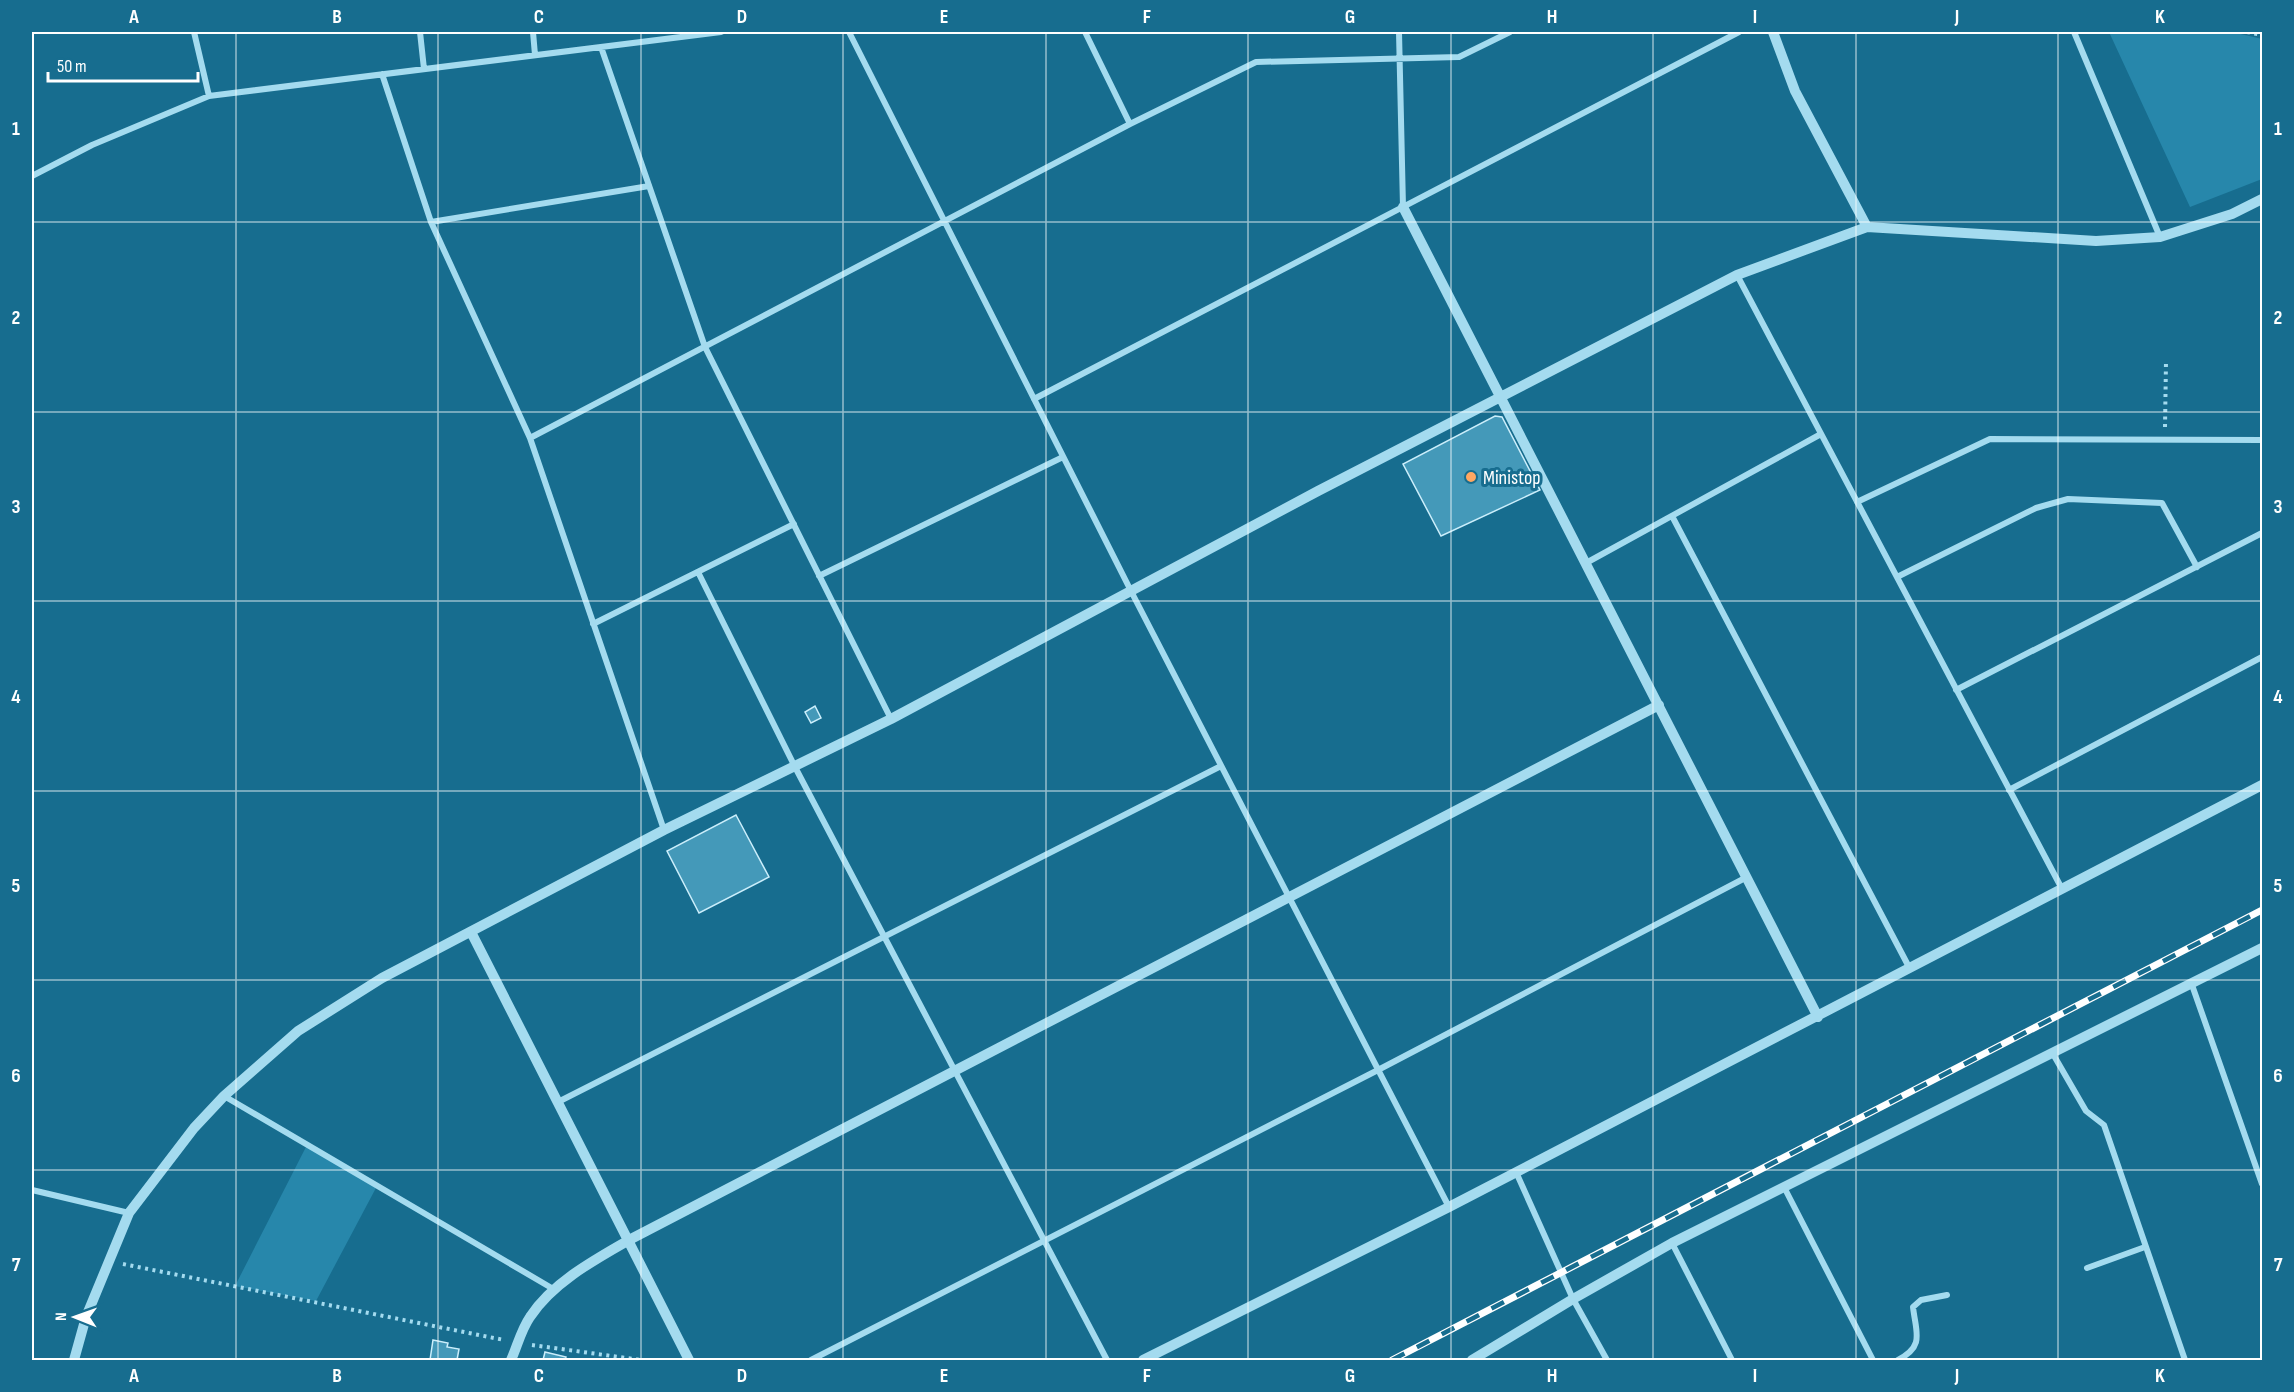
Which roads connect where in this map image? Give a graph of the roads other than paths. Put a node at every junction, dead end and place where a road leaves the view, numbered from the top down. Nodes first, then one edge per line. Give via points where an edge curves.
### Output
1 (194, 32) edge
2 (420, 32) edge
3 (533, 32) edge
4 (721, 32) edge
5 (849, 32) edge
6 (1085, 32) edge
7 (1400, 32) edge
8 (1510, 32) edge
9 (1739, 32) edge
10 (1773, 32) edge
11 (2074, 32) edge
12 (601, 46) junction
13 (535, 55) junction
14 (1400, 59) junction
15 (424, 69) junction
16 (382, 74) junction
17 (209, 96) junction
18 (1130, 124) junction
19 (32, 176) edge
20 (649, 186) junction
21 (2262, 199) edge
22 (1403, 207) junction
23 (945, 221) junction
24 (431, 222) junction
25 (1867, 227) junction
26 (2160, 237) junction
27 (1737, 275) junction
28 (705, 346) junction
29 (1501, 398) junction
30 (1034, 399) junction
31 (1821, 434) junction
32 (530, 438) junction
33 (2262, 440) edge
34 (1063, 457) junction
35 (1857, 502) junction
36 (1672, 516) junction
37 (794, 524) junction
38 (2262, 533) edge
39 (1586, 563) junction
40 (2197, 567) junction
41 (698, 572) junction
42 (819, 576) junction
43 (1896, 577) junction
44 (1132, 593) junction
45 (593, 624) junction
46 (2262, 657) edge
47 (1956, 690) junction
48 (1659, 705) junction
49 (891, 719) junction
50 (795, 766) junction
51 (1221, 766) junction
52 (2262, 784) edge
53 (2009, 790) junction
54 (664, 830) junction
55 (1747, 877) junction
56 (2061, 887) junction
57 (1289, 897) junction
58 (471, 932) junction
59 (884, 937) junction
60 (2262, 948) edge
61 (1910, 969) junction
62 (2192, 985) junction
63 (1818, 1017) junction
64 (2053, 1054) junction
65 (955, 1071) junction
66 (1378, 1071) junction
67 (224, 1096) junction
68 (558, 1102) junction
69 (1516, 1172) junction
70 (2262, 1184) edge
71 (1784, 1187) junction
72 (32, 1190) edge
73 (1449, 1207) junction
74 (129, 1213) junction
75 (629, 1240) junction
76 (1044, 1241) junction
77 (1672, 1243) junction
78 (2145, 1246) junction
79 (2087, 1268) dead end
80 (555, 1290) junction
81 (1947, 1295) dead end
82 (1573, 1299) junction
83 (74, 1360) edge
84 (511, 1360) edge
85 (689, 1360) edge
86 (811, 1360) edge
87 (1107, 1360) edge
88 (1143, 1360) edge
89 (1472, 1360) edge
90 (1607, 1360) edge
91 (1732, 1360) edge
92 (1873, 1360) edge
93 (1898, 1360) edge
94 (2184, 1360) edge

1 - 17 street
2 - 15 street
3 - 13 street
4 - 12 street
5 - 23 street
6 - 18 street
7 - 14 street
8 - 14 street via 1459,57
9 - 22 street
10 - 25 street via 1795,91
11 - 26 street
12 - 13 street
12 - 20 street
13 - 15 street
14 - 18 street via 1256,62
14 - 22 street
15 - 16 street
16 - 17 street
16 - 24 street
17 - 19 street
18 - 23 street
20 - 24 street
20 - 28 street
21 - 26 street via 2232,214
22 - 29 street
22 - 30 street
23 - 28 street
23 - 30 street
24 - 32 street
25 - 26 street via 2096,241
25 - 27 street
27 - 29 street
27 - 31 street
28 - 32 street
28 - 37 street
29 - 39 street
29 - 44 street via 1318,491
30 - 34 street
31 - 35 street
31 - 36 street
32 - 45 street
33 - 35 street via 1990,439
34 - 42 street
34 - 44 street
35 - 43 street
36 - 39 street
36 - 61 street
37 - 41 street
37 - 42 street
38 - 40 street
39 - 48 street
40 - 43 street via 2162,502 2068,499 2036,508
40 - 47 street
41 - 45 street
41 - 50 street
42 - 49 street
43 - 47 street
44 - 49 street
44 - 51 street
45 - 54 street
46 - 53 street
47 - 53 street
48 - 55 street
48 - 57 street
49 - 50 street
50 - 54 street
50 - 59 street
51 - 57 street
51 - 59 street
52 - 56 street
53 - 56 street
54 - 58 street
55 - 63 street
55 - 66 street
56 - 61 street
57 - 65 street
57 - 66 street
58 - 67 street via 382,978 298,1031
58 - 68 street
59 - 65 street
59 - 68 street
60 - 62 street
61 - 63 street
62 - 64 street
62 - 70 street
63 - 69 street
64 - 71 street
64 - 78 street via 2086,1111 2104,1125
65 - 75 street
65 - 76 street
66 - 73 street
66 - 76 street
67 - 74 street via 194,1128
67 - 80 street
68 - 75 street
69 - 73 street
69 - 82 street
71 - 77 street
71 - 92 street
72 - 74 street
73 - 88 street
74 - 83 street via 86,1317
75 - 80 street via 588,1263
75 - 85 street
76 - 86 street
76 - 87 street
77 - 82 street
77 - 91 street
78 - 79 street
78 - 94 street
80 - 84 street via 530,1317
81 - 93 street via 1921,1300 1913,1307 1918,1344 1912,1353
82 - 89 street
82 - 90 street

